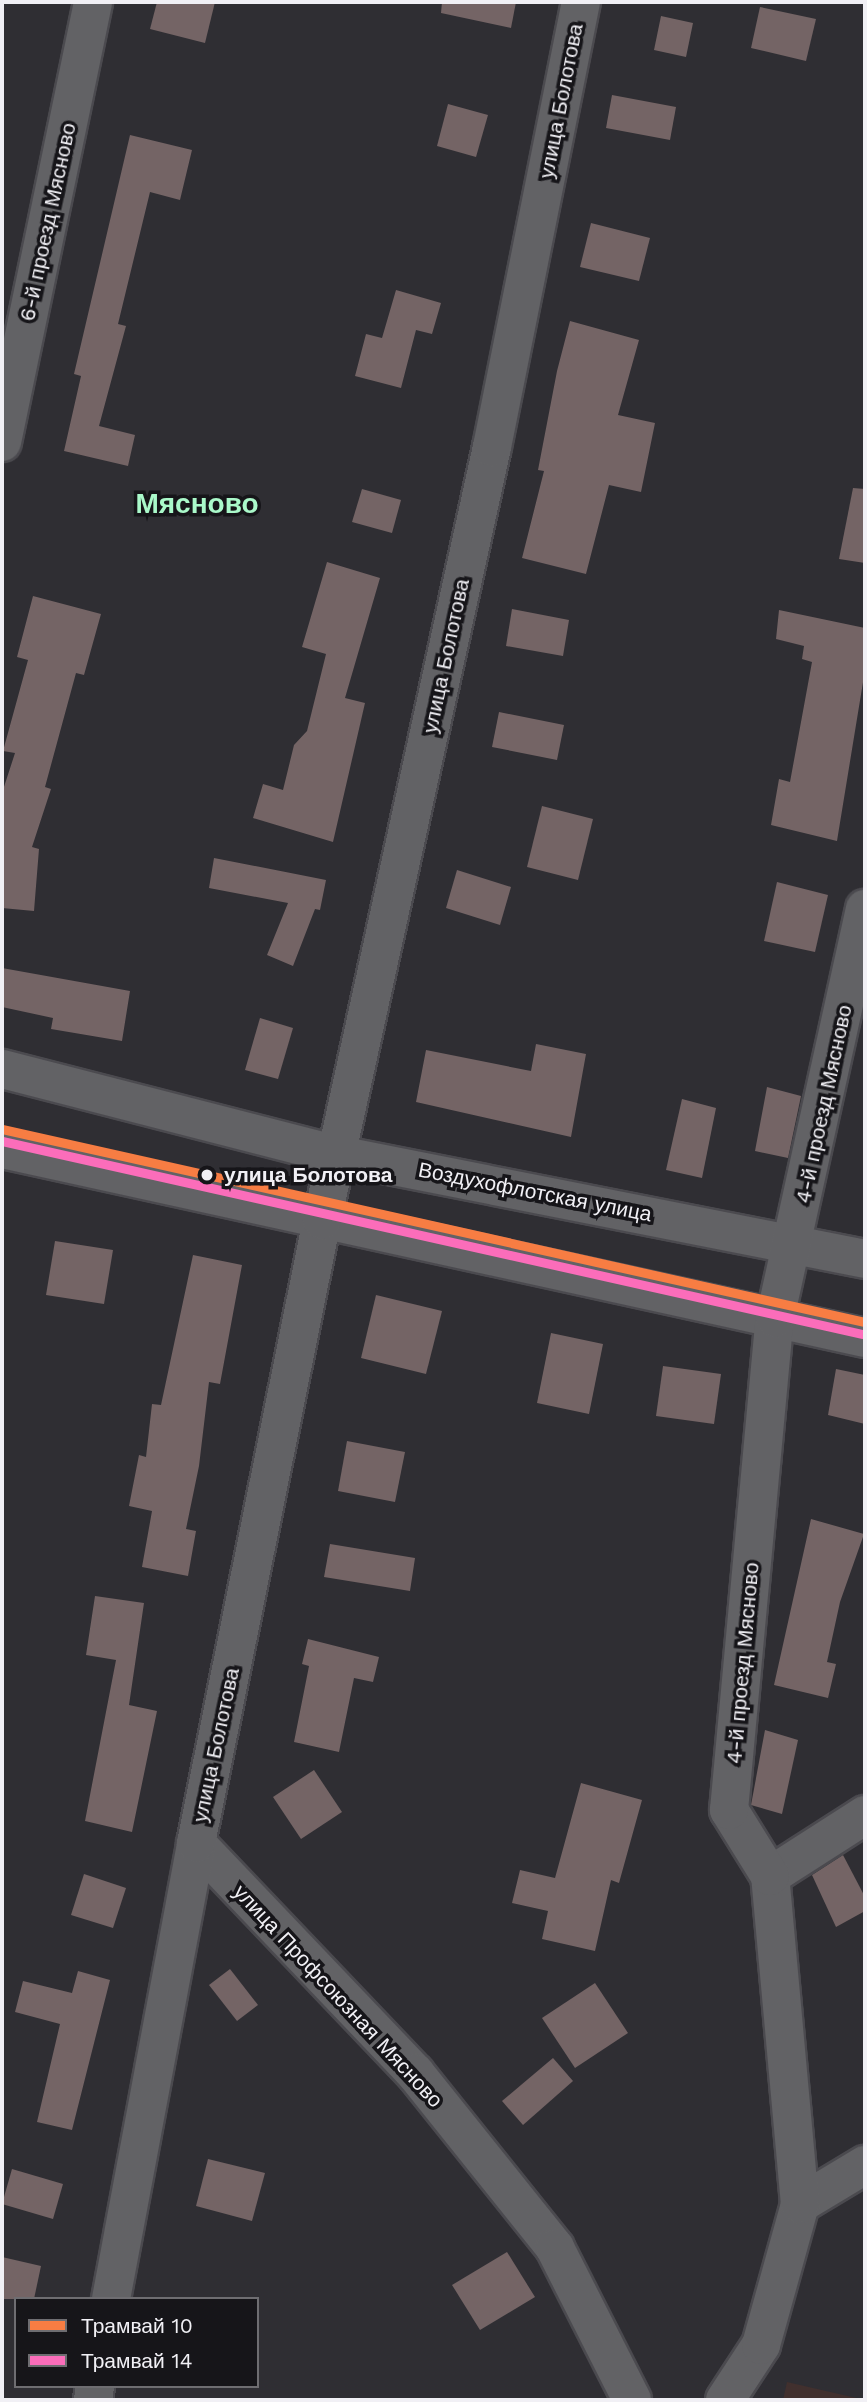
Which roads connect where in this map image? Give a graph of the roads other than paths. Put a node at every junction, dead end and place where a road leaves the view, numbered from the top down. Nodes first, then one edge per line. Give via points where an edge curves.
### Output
1 (93, 2) edge
2 (581, 2) edge
3 (2, 442) edge
4 (865, 909) edge
5 (2, 1069) edge
6 (2, 1149) edge
7 (338, 1155) junction
8 (322, 1220) junction
9 (795, 1241) junction
10 (865, 1259) edge
11 (775, 1318) junction
12 (865, 1338) edge
13 (865, 1815) edge
14 (195, 1843) junction
15 (770, 1876) junction
16 (865, 2165) edge
17 (800, 2204) junction
18 (111, 2297) edge
19 (632, 2400) edge
20 (725, 2400) edge

1 - 3 street, 6-й проезд Мясново
2 - 7 street, улица Болотова via 492,447
4 - 9 street, 4-й проезд Мясново
5 - 7 street, Воздухофлотская улица
6 - 8 street
7 - 8 street, улица Болотова
7 - 9 street, Воздухофлотская улица
8 - 11 street
8 - 14 street, улица Болотова
9 - 10 street, Воздухофлотская улица
9 - 11 street, 4-й проезд Мясново
11 - 12 street
11 - 15 street, 4-й проезд Мясново via 729,1810
13 - 15 street
14 - 18 street, улица Болотова
14 - 19 street, улица Профсоюзная Мясново via 415,2073 555,2248
15 - 17 street, 4-й проезд Мясново
16 - 17 street
17 - 20 street, 4-й проезд Мясново via 761,2345

